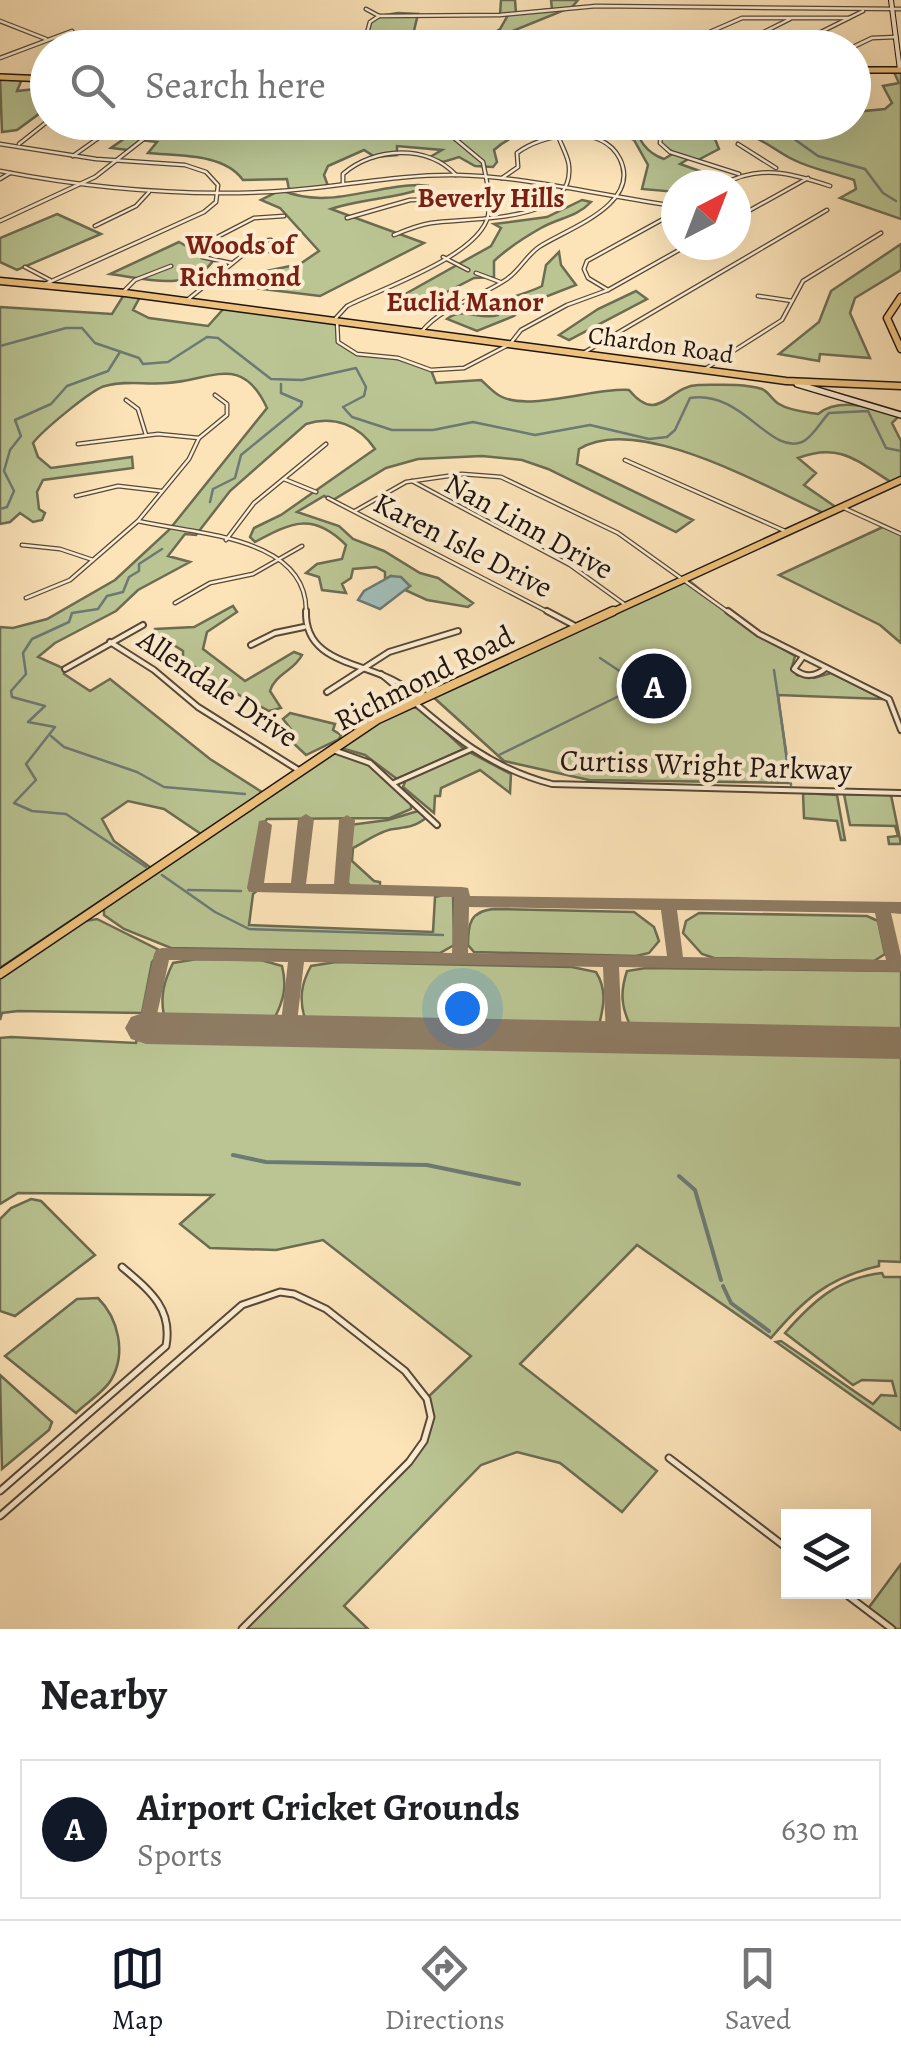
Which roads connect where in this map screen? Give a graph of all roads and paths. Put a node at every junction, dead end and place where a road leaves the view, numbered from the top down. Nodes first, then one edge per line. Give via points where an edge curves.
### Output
1 (891, 0) edge
2 (366, 9) dead end
3 (867, 9) junction
4 (893, 9) junction
5 (901, 9) edge
6 (379, 16) junction
7 (794, 17) junction
8 (849, 18) junction
9 (0, 22) edge
10 (898, 24) edge
11 (368, 30) edge
12 (712, 30) edge
13 (768, 30) edge
14 (825, 30) edge
15 (30, 33) edge
16 (896, 37) junction
17 (871, 38) edge
18 (30, 47) edge
19 (900, 56) edge
20 (0, 58) edge
21 (871, 70) edge
22 (900, 70) edge
23 (0, 77) edge
24 (30, 78) edge
25 (30, 136) edge
26 (96, 140) edge
27 (141, 140) edge
28 (456, 140) edge
29 (549, 140) edge
30 (560, 140) edge
31 (597, 140) edge
32 (660, 140) edge
33 (0, 144) edge
34 (20, 144) junction
35 (738, 144) dead end
36 (73, 156) junction
37 (117, 161) junction
38 (777, 169) junction
39 (726, 170) edge
40 (0, 172) edge
41 (751, 172) edge
42 (10, 174) junction
43 (456, 175) junction
44 (486, 176) junction
45 (502, 178) junction
46 (808, 178) junction
47 (0, 180) edge
48 (343, 183) junction
49 (80, 185) junction
50 (830, 186) dead end
51 (564, 188) junction
52 (150, 192) junction
53 (218, 192) junction
54 (488, 198) junction
55 (614, 198) junction
56 (661, 206) edge
57 (751, 210) edge
58 (827, 210) dead end
59 (284, 216) dead end
60 (348, 218) dead end
61 (661, 218) edge
62 (0, 220) edge
63 (487, 221) junction
64 (95, 226) dead end
65 (880, 233) dead end
66 (394, 235) dead end
67 (259, 244) dead end
68 (442, 257) junction
69 (661, 260) edge
70 (231, 262) junction
71 (25, 266) dead end
72 (172, 266) dead end
73 (468, 270) dead end
74 (476, 273) dead end
75 (0, 281) edge
76 (47, 282) junction
77 (500, 282) junction
78 (608, 290) junction
79 (122, 292) junction
80 (758, 296) dead end
81 (901, 296) edge
82 (186, 301) junction
83 (792, 301) junction
84 (335, 320) junction
85 (421, 332) junction
86 (510, 344) junction
87 (901, 348) edge
88 (582, 354) junction
89 (705, 370) junction
90 (786, 381) junction
91 (901, 386) edge
92 (215, 395) dead end
93 (126, 400) dead end
94 (901, 415) edge
95 (146, 435) junction
96 (200, 438) junction
97 (78, 444) dead end
98 (326, 444) dead end
99 (625, 460) dead end
100 (284, 479) junction
101 (901, 480) edge
102 (412, 481) junction
103 (161, 491) junction
104 (316, 492) dead end
105 (76, 496) dead end
106 (328, 498) dead end
107 (844, 508) junction
108 (355, 511) junction
109 (138, 521) junction
110 (788, 532) junction
111 (901, 534) edge
112 (226, 540) junction
113 (22, 546) dead end
114 (302, 546) dead end
115 (279, 559) junction
116 (93, 560) junction
117 (687, 579) junction
118 (26, 598) dead end
119 (175, 603) dead end
120 (627, 606) junction
121 (143, 626) dead end
122 (304, 627) junction
123 (578, 628) junction
124 (458, 631) dead end
125 (110, 642) junction
126 (251, 645) dead end
127 (803, 657) junction
128 (826, 668) junction
129 (66, 669) dead end
130 (364, 669) junction
131 (380, 674) joint
132 (328, 692) dead end
133 (416, 702) junction
134 (901, 730) edge
135 (471, 749) junction
136 (332, 750) junction
137 (300, 771) junction
138 (394, 783) junction
139 (901, 793) edge
140 (437, 824) dead end
141 (0, 974) edge
142 (122, 1267) dead end
143 (416, 1380) joint
144 (669, 1458) dead end
145 (0, 1491) edge
146 (0, 1516) edge
147 (781, 1545) edge
148 (852, 1599) edge
149 (242, 1629) edge
150 (892, 1629) edge

1 - 4 main road
2 - 6 street
3 - 4 street
3 - 6 street via 608,6
3 - 8 street
4 - 5 street
4 - 10 main road
6 - 11 street
7 - 8 street
7 - 12 street via 748,17
7 - 13 street
8 - 14 street
9 - 15 street
10 - 16 main road
16 - 17 street
16 - 19 main road
18 - 20 street
19 - 22 main road
21 - 22 main road
23 - 24 main road
25 - 34 street
26 - 36 street
27 - 37 street
28 - 44 street via 483,162
29 - 45 street via 524,145 518,167
30 - 51 street via 572,167
31 - 55 street via 617,149 624,173
32 - 39 street via 670,152
33 - 34 street
34 - 36 street
35 - 38 street
36 - 37 street
37 - 49 street
37 - 53 street via 194,167 216,180
38 - 41 street
38 - 46 street
40 - 42 street
42 - 47 street
42 - 49 street
43 - 44 street
43 - 48 street
43 - 48 street via 434,158 388,155 352,164
44 - 45 street
44 - 54 street
45 - 51 street
46 - 50 street
46 - 57 street
48 - 53 street
49 - 52 street
49 - 62 street
51 - 55 street
51 - 63 street via 529,213
52 - 53 street
52 - 64 street
53 - 76 street via 204,212
54 - 60 street via 410,200
54 - 63 street
55 - 56 street
55 - 77 street via 529,254
58 - 88 street
59 - 70 street via 254,218 197,250 206,259
61 - 78 street via 587,261 588,278
63 - 66 street via 432,224
63 - 68 street via 473,239
65 - 83 street via 802,282
67 - 70 street
68 - 73 street
68 - 84 street via 347,306
69 - 78 street
70 - 82 street
71 - 76 street
72 - 79 street via 134,280
74 - 77 street
75 - 76 main road, Chardon Road
76 - 79 main road, Chardon Road
77 - 85 street
78 - 86 street via 521,330
79 - 82 main road, Chardon Road
80 - 83 street
81 - 87 main road via 887,318
82 - 84 main road, Chardon Road
83 - 89 street via 782,320
84 - 85 main road, Chardon Road
84 - 86 street via 338,342 348,351 431,370 464,368
85 - 86 main road, Chardon Road
86 - 88 main road, Chardon Road
88 - 89 main road, Chardon Road
89 - 90 main road, Chardon Road
90 - 91 main road, Chardon Road
90 - 94 main road
92 - 96 street via 228,413
93 - 95 street via 138,410
95 - 96 street
95 - 97 street
96 - 103 street
98 - 100 street
99 - 110 street
100 - 104 street
100 - 112 street via 252,504
101 - 107 main road, Richmond Road
102 - 108 street
102 - 117 street via 500,477 618,532
102 - 120 street, Nan Linn Drive via 570,565
103 - 105 street via 118,486
103 - 109 street
106 - 108 street, Karen Isle Drive
107 - 110 main road, Richmond Road
107 - 111 street
108 - 123 street, Karen Isle Drive
109 - 112 street
109 - 116 street
110 - 117 main road, Richmond Road
112 - 115 street
113 - 116 street
114 - 115 street
115 - 119 street
115 - 122 street via 304,584
116 - 118 street via 66,582
117 - 120 main road, Richmond Road
117 - 127 street
120 - 123 main road, Richmond Road
121 - 125 street
122 - 126 street
122 - 130 street via 324,653
123 - 133 main road, Richmond Road
124 - 130 street via 384,654
125 - 129 street
125 - 137 street, Allendale Drive
127 - 128 street
127 - 128 street via 794,668 802,674
128 - 134 street via 888,699
130 - 131 street
130 - 132 street
131 - 133 street, Curtiss Wright Parkway
133 - 135 street, Curtiss Wright Parkway
133 - 136 main road, Richmond Road
135 - 138 street
135 - 139 street, Curtiss Wright Parkway via 514,774 572,787
136 - 137 main road, Richmond Road
136 - 138 street via 364,758
137 - 141 main road, Richmond Road
138 - 140 street
142 - 145 street via 162,1301 169,1314 166,1346
143 - 146 street via 316,1300 283,1292 256,1298
143 - 149 street via 428,1401 426,1442
144 - 147 street
148 - 150 street

